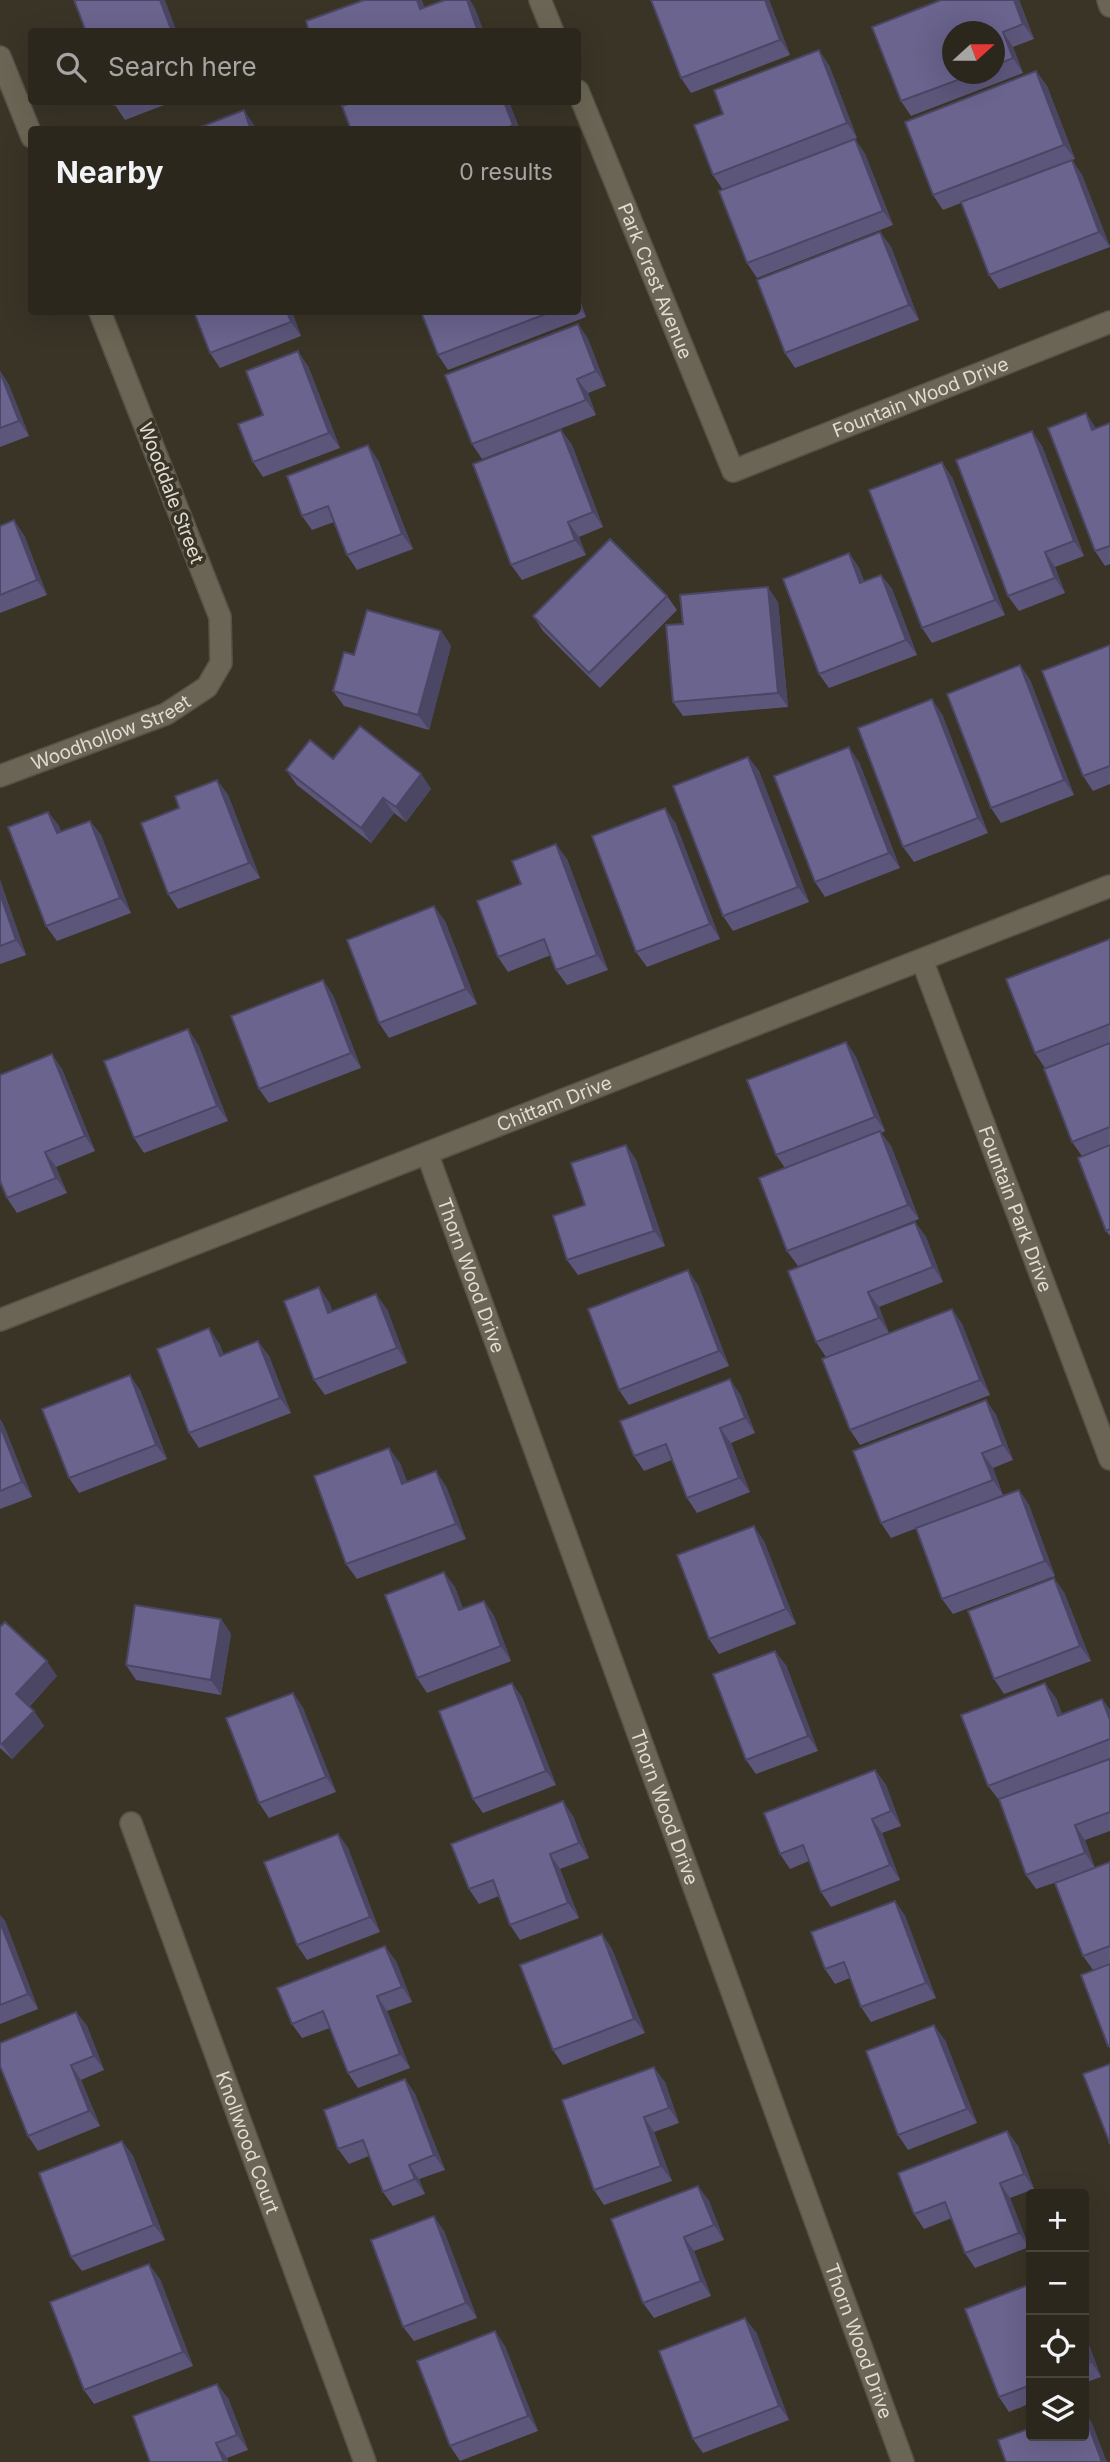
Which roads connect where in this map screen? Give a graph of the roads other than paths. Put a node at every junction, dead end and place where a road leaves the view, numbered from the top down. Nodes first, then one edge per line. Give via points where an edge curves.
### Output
1 (540, 0) edge
2 (1108, 0) edge
3 (1110, 6) edge
4 (551, 28) edge
5 (0, 57) edge
6 (581, 99) edge
7 (28, 127) edge
8 (101, 315) edge
9 (1110, 323) edge
10 (733, 471) joint
11 (214, 676) joint
12 (0, 776) edge
13 (1110, 886) edge
14 (922, 960) junction
15 (427, 1153) junction
16 (0, 1320) edge
17 (1110, 1459) edge
18 (131, 1823) dead end
19 (365, 2462) edge
20 (903, 2462) edge

1 - 4 street
2 - 3 street
5 - 7 street
6 - 10 street, Park Crest Avenue
8 - 11 street, Wooddale Street via 220,617 221,663
9 - 10 street, Fountain Wood Drive
11 - 12 street, Woodhollow Street via 207,687 166,714
13 - 14 street, Chittam Drive
14 - 15 street, Chittam Drive
14 - 17 street, Fountain Park Drive
15 - 16 street, Chittam Drive
15 - 20 street, Thorn Wood Drive
18 - 19 street, Knollwood Court

